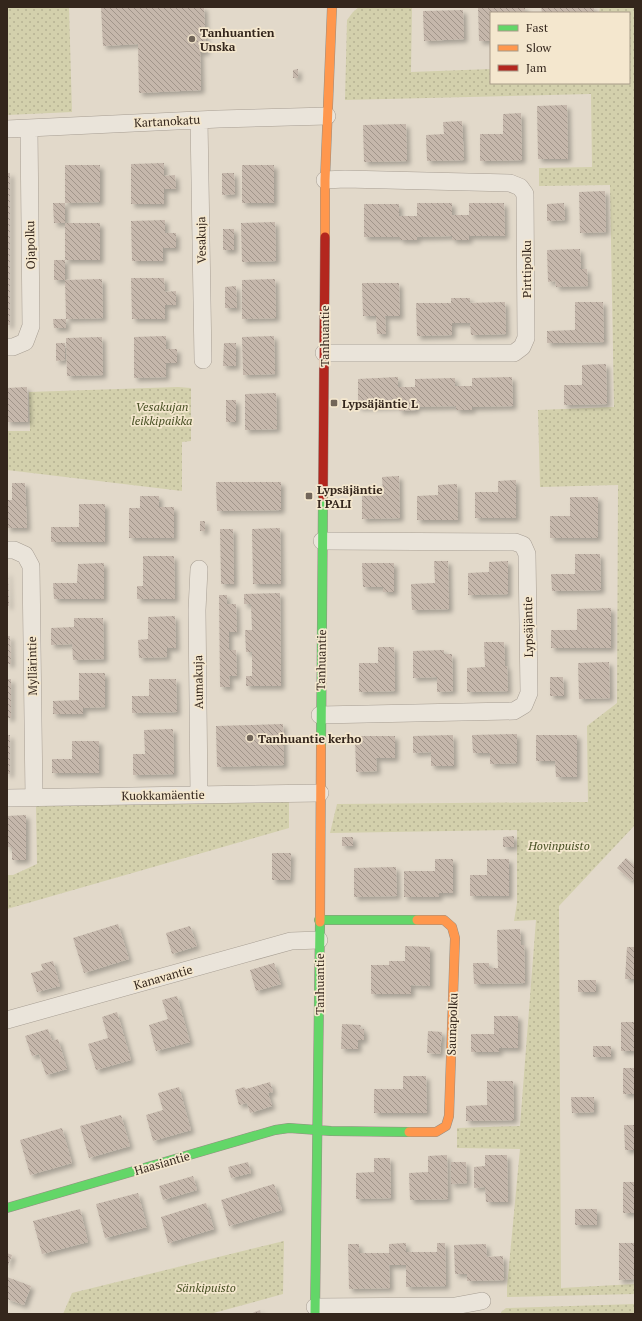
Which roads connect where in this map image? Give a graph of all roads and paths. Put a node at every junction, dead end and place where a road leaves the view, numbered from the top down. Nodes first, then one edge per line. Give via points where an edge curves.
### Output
1 (332, 7) edge
2 (327, 116) junction
3 (199, 120) junction
4 (29, 128) junction
5 (7, 129) edge
6 (325, 180) junction
7 (7, 348) edge
8 (324, 353) junction
9 (203, 360) dead end
10 (322, 541) junction
11 (7, 550) edge
12 (199, 569) dead end
13 (320, 715) junction
14 (320, 793) junction
15 (199, 795) junction
16 (7, 798) edge
17 (34, 798) junction
18 (319, 920) junction
19 (319, 940) junction
20 (7, 1020) edge
21 (318, 1130) junction
22 (7, 1208) edge
23 (482, 1301) dead end
24 (315, 1311) edge

1 - 2 street, Tanhuantie
2 - 3 street, Kartanokatu
2 - 6 street, Tanhuantie
3 - 4 street, Kartanokatu
3 - 9 street, Vesakuja
4 - 5 street, Kartanokatu
4 - 7 street, Ojapolku via 31,326 25,342
6 - 8 street, Tanhuantie
6 - 8 street, Pirttipolku via 510,183 520,187 525,194 526,338 522,347 514,354
8 - 10 street, Tanhuantie
10 - 13 street, Tanhuantie
10 - 13 street, Lypsäjäntie via 515,542 523,545 527,554 529,693 524,705 514,711
11 - 17 street, Myllärintie via 25,555 31,566
12 - 15 street, Aumakuja
13 - 14 street, Tanhuantie
14 - 15 street, Kuokkamäentie
14 - 18 street, Tanhuantie
15 - 17 street, Kuokkamäentie
16 - 17 street, Kuokkamäentie
18 - 19 street, Tanhuantie
18 - 21 street, Saunapolku via 444,920 452,927 455,938 449,1116 446,1126 436,1132
19 - 20 street, Kanavantie via 291,940
19 - 21 street, Tanhuantie
21 - 22 street, Haasiantie via 275,1130
21 - 24 street, Tanhuantie
23 - 24 street via 455,1306

